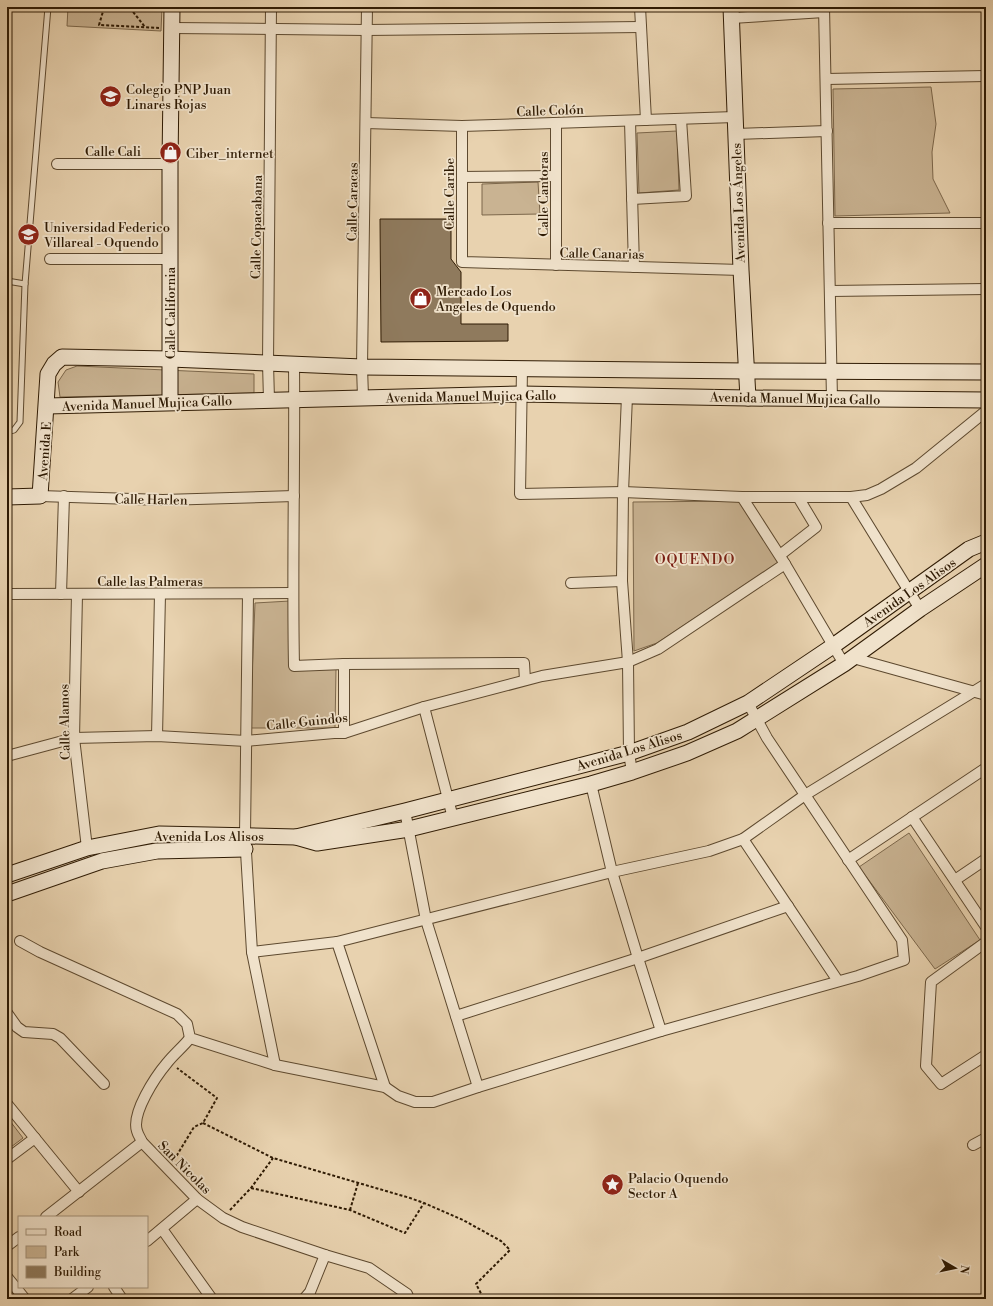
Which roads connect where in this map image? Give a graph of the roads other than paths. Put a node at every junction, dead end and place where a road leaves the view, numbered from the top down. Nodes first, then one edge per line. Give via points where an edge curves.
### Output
1 (48, 7) edge
2 (172, 7) edge
3 (271, 7) edge
4 (366, 7) edge
5 (640, 7) edge
6 (824, 9) edge
7 (732, 13) edge
8 (641, 27) junction
9 (165, 28) junction
10 (271, 28) junction
11 (366, 30) junction
12 (986, 76) edge
13 (826, 79) junction
14 (735, 117) junction
15 (681, 119) junction
16 (646, 120) junction
17 (630, 121) junction
18 (366, 123) junction
19 (556, 123) junction
20 (462, 126) junction
21 (827, 131) junction
22 (736, 134) junction
23 (57, 164) dead end
24 (170, 164) junction
25 (556, 176) junction
26 (462, 177) junction
27 (632, 199) junction
28 (828, 223) junction
29 (986, 223) edge
30 (50, 259) dead end
31 (170, 260) junction
32 (462, 262) joint
33 (556, 265) junction
34 (634, 267) junction
35 (741, 270) junction
36 (7, 281) edge
37 (25, 284) junction
38 (986, 290) edge
39 (830, 291) junction
40 (170, 359) junction
41 (268, 363) junction
42 (294, 364) junction
43 (362, 367) junction
44 (522, 369) junction
45 (746, 371) junction
46 (831, 371) junction
47 (986, 372) edge
48 (521, 394) junction
49 (627, 396) junction
50 (364, 397) junction
51 (748, 398) junction
52 (294, 399) junction
53 (832, 399) junction
54 (269, 400) junction
55 (986, 400) edge
56 (170, 402) junction
57 (47, 406) junction
58 (986, 411) edge
59 (7, 432) edge
60 (623, 492) junction
61 (40, 496) junction
62 (64, 496) junction
63 (294, 496) junction
64 (7, 497) edge
65 (742, 497) junction
66 (798, 497) junction
67 (851, 498) junction
68 (986, 542) edge
69 (780, 555) junction
70 (785, 564) junction
71 (986, 565) edge
72 (622, 581) junction
73 (571, 583) dead end
74 (909, 592) junction
75 (292, 593) junction
76 (7, 594) edge
77 (61, 594) junction
78 (77, 594) junction
79 (160, 594) junction
80 (248, 594) junction
81 (920, 609) junction
82 (833, 646) junction
83 (848, 661) junction
84 (628, 662) junction
85 (344, 664) junction
86 (525, 680) junction
87 (986, 684) edge
88 (973, 693) junction
89 (986, 695) edge
90 (748, 703) junction
91 (424, 707) junction
92 (757, 719) junction
93 (344, 733) junction
94 (157, 736) junction
95 (74, 738) junction
96 (246, 741) junction
97 (629, 753) junction
98 (7, 756) edge
99 (986, 768) edge
100 (632, 772) junction
101 (591, 784) junction
102 (805, 795) junction
103 (448, 799) junction
104 (404, 811) junction
105 (912, 817) junction
106 (453, 818) junction
107 (409, 829) junction
108 (296, 836) junction
109 (743, 839) junction
110 (245, 842) junction
111 (87, 848) junction
112 (986, 859) edge
113 (848, 860) junction
114 (7, 871) edge
115 (612, 872) junction
116 (955, 880) junction
117 (7, 894) edge
118 (788, 906) junction
119 (426, 920) junction
120 (986, 927) edge
121 (20, 941) dead end
122 (337, 942) junction
123 (986, 942) edge
124 (252, 952) junction
125 (638, 958) junction
126 (838, 981) junction
127 (7, 1013) edge
128 (456, 1016) junction
129 (662, 1031) junction
130 (190, 1038) junction
131 (986, 1055) edge
132 (275, 1065) junction
133 (104, 1084) dead end
134 (386, 1086) junction
135 (478, 1087) junction
136 (7, 1104) edge
137 (35, 1138) junction
138 (986, 1138) edge
139 (142, 1142) junction
140 (974, 1145) dead end
141 (7, 1159) edge
142 (78, 1192) junction
143 (197, 1200) junction
144 (47, 1216) edge
145 (162, 1229) junction
146 (18, 1238) edge
147 (148, 1240) edge
148 (7, 1246) edge
149 (325, 1256) junction
150 (7, 1277) edge
151 (87, 1288) edge
152 (115, 1288) edge
153 (25, 1299) edge
154 (72, 1299) edge
155 (122, 1299) edge
156 (212, 1299) edge
157 (304, 1299) edge
158 (409, 1299) edge

1 - 37 lane
2 - 9 street, Calle California
3 - 10 street, Calle Copacabana
4 - 11 street, Calle Caracas
5 - 8 street
6 - 7 street
6 - 13 street
7 - 14 street, Avenida Los Ángeles
8 - 11 street
8 - 16 street
9 - 10 street
9 - 24 street, Calle California
10 - 11 street
10 - 41 street, Calle Copacabana
11 - 18 street, Calle Caracas
12 - 13 street
13 - 21 street
14 - 15 street, Calle Colón
14 - 22 street, Avenida Los Ángeles
15 - 16 street, Calle Colón
15 - 27 street via 686,196
16 - 17 street, Calle Colón
17 - 19 street, Calle Colón
17 - 27 street
18 - 20 street, Calle Colón
18 - 43 street, Calle Caracas
19 - 20 street, Calle Colón
19 - 25 street, Calle Cantoras
20 - 26 street, Calle Caribe
21 - 22 street
21 - 28 street
22 - 35 street, Avenida Los Ángeles
23 - 24 street, Calle Cali
24 - 31 street, Calle California
25 - 26 street
25 - 33 street, Calle Cantoras
26 - 32 street, Calle Caribe
27 - 34 street
28 - 29 street
28 - 39 street
30 - 31 street
31 - 40 street, Calle California
32 - 33 street, Calle Canarias
33 - 34 street, Calle Canarias
34 - 35 street, Calle Canarias
35 - 45 street, Avenida Los Ángeles
36 - 37 lane
37 - 59 lane via 20,422 14,430
38 - 39 street
39 - 46 street
40 - 41 street, Avenida Manuel Mujica Gallo
40 - 56 street, Calle California
40 - 57 street, Avenida Manuel Mujica Gallo via 62,357 48,374
41 - 42 street, Avenida Manuel Mujica Gallo
41 - 54 street, Calle Copacabana
42 - 43 street, Avenida Manuel Mujica Gallo
42 - 52 street
43 - 44 street, Avenida Manuel Mujica Gallo
43 - 50 street, Calle Caracas
44 - 45 street, Avenida Manuel Mujica Gallo
44 - 48 street
45 - 46 street, Avenida Manuel Mujica Gallo
45 - 51 street, Avenida Los Ángeles
46 - 47 street, Avenida Manuel Mujica Gallo
46 - 53 street
48 - 49 street, Avenida Manuel Mujica Gallo
48 - 50 street, Avenida Manuel Mujica Gallo
48 - 60 street via 520,494
49 - 51 street, Avenida Manuel Mujica Gallo
49 - 60 street
50 - 52 street, Avenida Manuel Mujica Gallo
51 - 53 street, Avenida Manuel Mujica Gallo
52 - 54 street, Avenida Manuel Mujica Gallo
52 - 63 street
53 - 55 street, Avenida Manuel Mujica Gallo
54 - 56 street, Avenida Manuel Mujica Gallo
56 - 57 street, Avenida Manuel Mujica Gallo
57 - 61 street, Avenida E
58 - 67 street via 916,468 881,489
60 - 65 street
60 - 72 street
61 - 62 street, Calle Harlen
61 - 64 street, Calle Harlen
62 - 63 street, Calle Harlen via 163,500
62 - 77 street
63 - 75 street
65 - 66 street
65 - 69 street
66 - 67 street
66 - 69 street via 816,527
67 - 74 street
68 - 74 street, Avenida Los Alisos via 969,549
69 - 70 street
70 - 82 street
70 - 84 street, Calle Guindos via 658,649
71 - 81 street, Avenida Los Alisos
72 - 73 street
72 - 84 street
74 - 81 street
74 - 82 street, Avenida Los Alisos
75 - 80 street, Calle las Palmeras
75 - 85 street via 294,666
76 - 77 street, Calle las Palmeras
77 - 78 street, Calle las Palmeras
78 - 79 street, Calle las Palmeras
78 - 95 street, Calle Alamos
79 - 80 street, Calle las Palmeras
79 - 94 street
80 - 96 street
81 - 83 street, Avenida Los Alisos
82 - 83 street
82 - 90 street, Avenida Los Alisos
83 - 88 street
83 - 92 street, Avenida Los Alisos
84 - 86 street, Calle Guindos
84 - 97 street
85 - 86 street via 524,663
85 - 93 street
86 - 91 street, Calle Guindos
87 - 88 street
88 - 89 street
88 - 102 street
90 - 92 street
90 - 97 street, Avenida Los Alisos via 688,732
91 - 93 street, Calle Guindos
91 - 103 street
92 - 100 street, Avenida Los Alisos via 687,753
92 - 102 street
93 - 96 street, Calle Guindos
94 - 95 street, Calle Guindos
94 - 96 street, Calle Guindos
95 - 98 street, Calle Guindos
95 - 111 street, Calle Alamos
96 - 110 street
97 - 100 street
97 - 103 street, Avenida Los Alisos
99 - 105 street
100 - 101 street, Avenida Los Alisos
101 - 106 street, Avenida Los Alisos
101 - 115 street
102 - 109 street
102 - 113 street
103 - 104 street, Avenida Los Alisos
103 - 106 street
104 - 107 street
104 - 108 street, Avenida Los Alisos
105 - 113 street
105 - 116 street
106 - 107 street, Avenida Los Alisos
107 - 108 street, Avenida Los Alisos via 317,843
107 - 119 street
108 - 110 street, Avenida Los Alisos
109 - 115 street via 709,851
109 - 118 street
110 - 111 street, Avenida Los Alisos via 159,834
110 - 117 street, Avenida Los Alisos via 157,851 102,862
110 - 124 street
111 - 114 street, Avenida Los Alisos
112 - 116 street
113 - 126 street via 902,940 904,960
115 - 119 street
115 - 125 street
116 - 120 street
118 - 125 street
118 - 126 street
119 - 122 street
119 - 128 street
121 - 130 street via 177,1014 187,1024
122 - 124 street
122 - 134 street
123 - 131 street via 931,982 926,1066 941,1084
124 - 132 street
125 - 128 street
125 - 129 street
126 - 129 street
127 - 133 street via 24,1032 53,1034 60,1038
128 - 135 street
129 - 135 street
130 - 132 street
130 - 139 street, San Nicolas via 156,1076 143,1102 136,1119 136,1131
132 - 134 street
134 - 135 street via 398,1096 415,1102 433,1102
136 - 137 street
137 - 141 street
137 - 142 street
138 - 140 street
139 - 142 street
139 - 143 street, San Nicolas
142 - 144 street
143 - 145 street
143 - 149 street, San Nicolas via 223,1218
145 - 147 street
145 - 156 street
146 - 148 street
149 - 157 street via 310,1292
149 - 158 street, San Nicolas via 369,1268 407,1294
150 - 153 street
151 - 154 street
152 - 155 street

